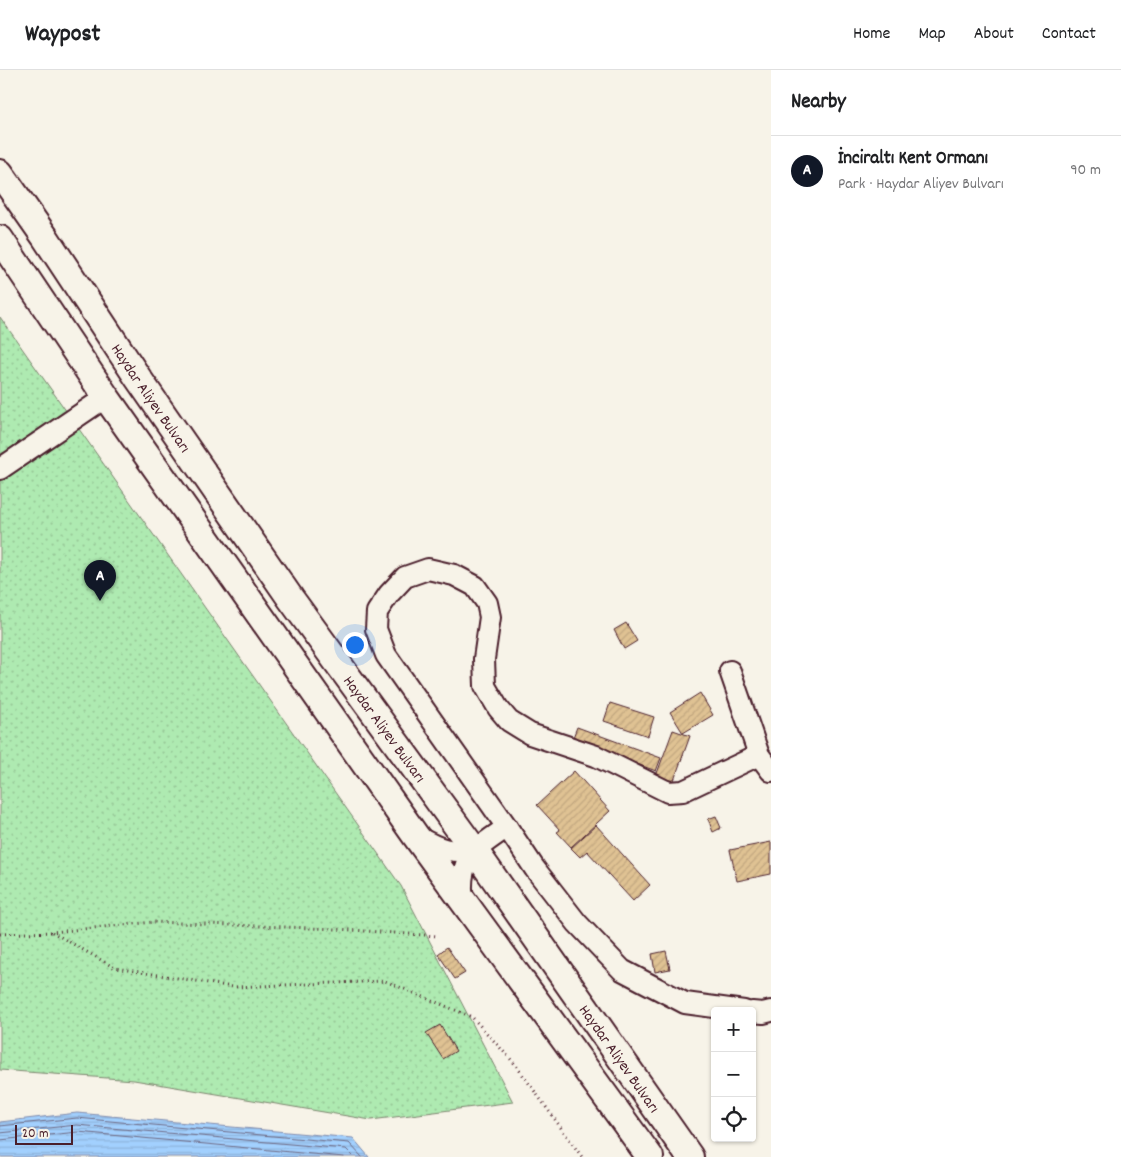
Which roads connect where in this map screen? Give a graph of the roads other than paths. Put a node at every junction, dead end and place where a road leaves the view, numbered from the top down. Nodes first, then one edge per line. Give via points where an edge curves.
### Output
1 (0, 173) edge
2 (0, 239) edge
3 (138, 378) junction
4 (106, 397) junction
5 (0, 469) edge
6 (730, 672) dead end
7 (759, 755) junction
8 (771, 771) edge
9 (507, 827) junction
10 (415, 835) junction
11 (475, 851) junction
12 (463, 902) junction
13 (714, 1007) edge
14 (771, 1011) edge
15 (756, 1012) edge
16 (650, 1157) edge
17 (690, 1157) edge

1 - 3 main road, Haydar Aliyev Bulvarı
2 - 4 main road, Haydar Aliyev Bulvarı
3 - 4 main road
3 - 11 main road, Haydar Aliyev Bulvarı via 291,599
4 - 5 street
4 - 10 main road, Haydar Aliyev Bulvarı
6 - 7 street
7 - 8 street
7 - 9 street via 683,791 668,792 596,756 530,734 509,721 486,686 484,659 490,617 487,602 476,586 454,575 428,569 405,577 377,612 376,629 386,655
9 - 11 street
9 - 13 street via 577,924 622,970 685,1003
10 - 11 street via 438,848
10 - 12 main road, Haydar Aliyev Bulvarı
11 - 12 street via 466,861 463,873
11 - 17 main road, Haydar Aliyev Bulvarı
12 - 16 main road, Haydar Aliyev Bulvarı
14 - 15 street

